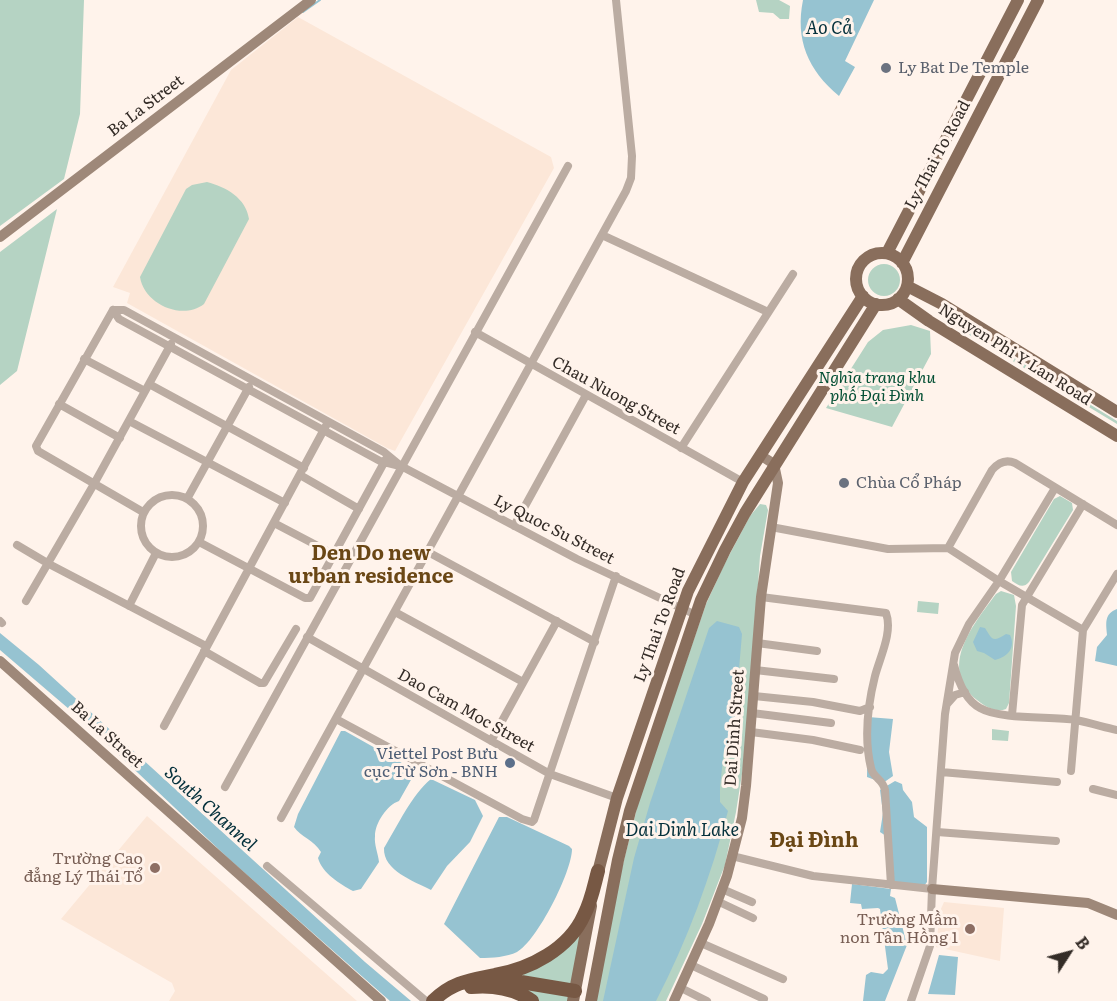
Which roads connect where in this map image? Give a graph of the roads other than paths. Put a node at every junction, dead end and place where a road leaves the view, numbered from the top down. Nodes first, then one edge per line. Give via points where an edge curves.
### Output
1 (311, 0) edge
2 (616, 0) edge
3 (1018, 0) edge
4 (1038, 0) edge
5 (568, 166) dead end
6 (602, 235) junction
7 (0, 237) edge
8 (887, 254) junction
9 (902, 262) junction
10 (793, 274) dead end
11 (907, 286) junction
12 (863, 296) junction
13 (898, 299) junction
14 (876, 304) junction
15 (113, 310) junction
16 (768, 312) junction
17 (476, 333) junction
18 (175, 338) junction
19 (170, 347) junction
20 (84, 359) junction
21 (531, 365) junction
22 (252, 380) junction
23 (147, 388) junction
24 (248, 389) junction
25 (586, 395) junction
26 (60, 404) junction
27 (1117, 412) edge
28 (129, 421) junction
29 (328, 422) junction
30 (227, 426) junction
31 (323, 431) junction
32 (1117, 436) edge
33 (120, 438) junction
34 (681, 448) junction
35 (760, 455) junction
36 (386, 459) junction
37 (207, 462) junction
38 (774, 464) junction
39 (401, 466) junction
40 (302, 471) junction
41 (743, 482) junction
42 (94, 484) junction
43 (1056, 488) junction
44 (458, 496) junction
45 (187, 499) junction
46 (285, 503) junction
47 (1083, 504) junction
48 (359, 509) junction
49 (144, 512) junction
50 (274, 523) junction
51 (1117, 525) edge
52 (514, 526) junction
53 (771, 527) junction
54 (199, 542) junction
55 (17, 545) dead end
56 (948, 548) junction
57 (428, 552) junction
58 (156, 553) junction
59 (334, 555) junction
60 (49, 564) junction
61 (250, 569) junction
62 (1117, 574) edge
63 (616, 576) junction
64 (999, 580) junction
65 (1026, 596) junction
66 (761, 597) junction
67 (26, 601) dead end
68 (129, 606) junction
69 (681, 608) junction
70 (395, 612) junction
71 (696, 615) junction
72 (557, 621) junction
73 (296, 629) dead end
74 (1083, 630) junction
75 (307, 638) junction
76 (595, 642) junction
77 (757, 644) junction
78 (205, 648) junction
79 (817, 651) dead end
80 (953, 660) junction
81 (0, 661) edge
82 (363, 669) junction
83 (755, 670) junction
84 (834, 679) dead end
85 (523, 682) junction
86 (965, 692) junction
87 (754, 696) junction
88 (947, 705) junction
89 (870, 707) junction
90 (752, 713) junction
91 (1012, 715) junction
92 (336, 718) junction
93 (1076, 720) junction
94 (831, 723) dead end
95 (164, 726) dead end
96 (1117, 730) edge
97 (751, 732) junction
98 (491, 741) junction
99 (860, 750) dead end
100 (1071, 771) dead end
101 (941, 772) junction
102 (550, 774) junction
103 (1057, 782) dead end
104 (225, 787) dead end
105 (1093, 789) dead end
106 (1117, 795) edge
107 (617, 798) junction
108 (281, 818) dead end
109 (937, 832) junction
110 (1056, 841) dead end
111 (732, 856) junction
112 (267, 866) dead end
113 (598, 871) junction
114 (891, 885) junction
115 (722, 889) junction
116 (932, 889) junction
117 (717, 901) junction
118 (752, 902) dead end
119 (1117, 915) edge
120 (753, 918) dead end
121 (701, 943) junction
122 (691, 965) junction
123 (488, 976) junction
124 (783, 979) dead end
125 (681, 988) junction
126 (574, 996) edge
127 (764, 999) dead end
128 (381, 1001) edge
129 (426, 1001) edge
130 (433, 1001) edge
131 (443, 1001) edge
132 (532, 1001) edge
133 (591, 1001) edge
134 (674, 1001) edge
135 (707, 1001) edge
136 (910, 1001) edge

1 - 7 street, Ba La Street
2 - 6 street via 631,177
3 - 8 main road, Ly Thai To Road
4 - 9 main road, Ly Thai To Road
5 - 17 street
6 - 16 street
6 - 21 street
8 - 9 main road
8 - 12 main road via 871,255 859,266 856,282
9 - 11 main road
10 - 16 street
11 - 13 main road
11 - 27 main road, Nguyen Phi Y Lan Road
12 - 14 main road
12 - 35 main road, Ly Thai To Road
13 - 14 main road
13 - 32 main road, Nguyen Phi Y Lan Road
14 - 38 main road, Ly Thai To Road
15 - 18 street via 124,310
15 - 19 street via 119,319
15 - 20 street
16 - 34 street
17 - 21 street, Chau Nuong Street
17 - 39 street
18 - 19 street
18 - 22 street
19 - 23 street
19 - 24 street
20 - 23 street
20 - 26 street
21 - 25 street, Chau Nuong Street
21 - 44 street
22 - 24 street
22 - 29 street
23 - 28 street
23 - 30 street
24 - 30 street
24 - 31 street
25 - 34 street, Chau Nuong Street
25 - 52 street
26 - 33 street
26 - 42 street via 36,446 38,451
28 - 33 street
28 - 37 street
29 - 31 street
29 - 36 street
30 - 37 street
30 - 40 street
31 - 36 street
31 - 40 street
33 - 42 street
34 - 41 street, Chau Nuong Street
35 - 38 street
35 - 41 main road, Ly Thai To Road
36 - 39 street, Ly Quoc Su Street
36 - 48 street
37 - 45 street
37 - 46 street
38 - 53 street, Dai Dinh Street via 778,483
38 - 71 main road, Ly Thai To Road via 725,550
39 - 44 street, Ly Quoc Su Street
39 - 75 street
40 - 46 street
40 - 48 street
41 - 69 main road, Ly Thai To Road
42 - 49 street
42 - 60 street
43 - 47 street
43 - 56 street via 1015,463 998,464
43 - 64 street
44 - 52 street, Ly Quoc Su Street
44 - 57 street
45 - 49 street via 166,495 150,503
45 - 54 street via 201,516
46 - 50 street
47 - 51 street
47 - 65 street
48 - 59 street
49 - 58 street via 142,536
50 - 59 street
50 - 61 street
52 - 63 street, Ly Quoc Su Street
53 - 56 street via 888,549
53 - 66 street, Dai Dinh Street
54 - 58 street via 178,557
54 - 61 street
55 - 60 street
56 - 64 street
57 - 70 street
57 - 72 street
58 - 68 street
59 - 61 street via 309,598
60 - 67 street
60 - 68 street
61 - 78 street
62 - 74 street
63 - 69 street, Ly Quoc Su Street
63 - 76 street
64 - 65 street
64 - 80 street via 969,624
65 - 74 street
65 - 91 street via 1019,623
66 - 77 street, Dai Dinh Street
66 - 89 street via 886,613 886,636
68 - 78 street
69 - 71 street, Ly Quoc Su Street
69 - 107 main road, Ly Thai To Road
70 - 82 street
70 - 85 street
71 - 133 main road, Ly Thai To Road via 630,811
72 - 76 street
72 - 85 street
73 - 78 street via 264,683
74 - 93 street
75 - 82 street, Dao Cam Moc Street
75 - 104 street
76 - 102 street
77 - 79 street
77 - 83 street, Dai Dinh Street
78 - 95 street
80 - 86 street
80 - 88 street
81 - 128 street, Ba La Street
82 - 92 street
82 - 98 street, Dao Cam Moc Street
83 - 84 street
83 - 87 street, Dai Dinh Street
85 - 98 street
86 - 88 street via 955,695
86 - 91 street via 979,707
87 - 89 street via 860,711
87 - 90 street, Dai Dinh Street
88 - 101 street
89 - 114 street via 871,769 885,790
90 - 94 street
90 - 97 street, Dai Dinh Street
91 - 93 street
92 - 102 street via 532,822
92 - 108 street
93 - 96 street
93 - 100 street
97 - 99 street
97 - 111 street, Dai Dinh Street via 744,803
98 - 102 street, Dao Cam Moc Street
101 - 103 street
101 - 109 street
102 - 107 street, Dao Cam Moc Street
105 - 106 street
107 - 113 main road, Ly Thai To Road
109 - 110 street
109 - 116 street
111 - 114 street via 813,876
111 - 115 street, Dai Dinh Street
112 - 129 street
113 - 123 highway via 584,918 563,942 535,962
113 - 126 main road, Ly Thai To Road
114 - 116 street
115 - 117 street, Dai Dinh Street
115 - 118 street
116 - 119 street via 1088,903
116 - 136 street via 930,946
117 - 120 street
117 - 121 street, Dai Dinh Street
121 - 122 street, Dai Dinh Street
121 - 124 street
122 - 125 street, Dai Dinh Street
122 - 127 street
123 - 126 highway
123 - 130 highway via 459,982
125 - 134 street, Dai Dinh Street
125 - 135 street
131 - 132 highway via 464,989 482,986 514,990

